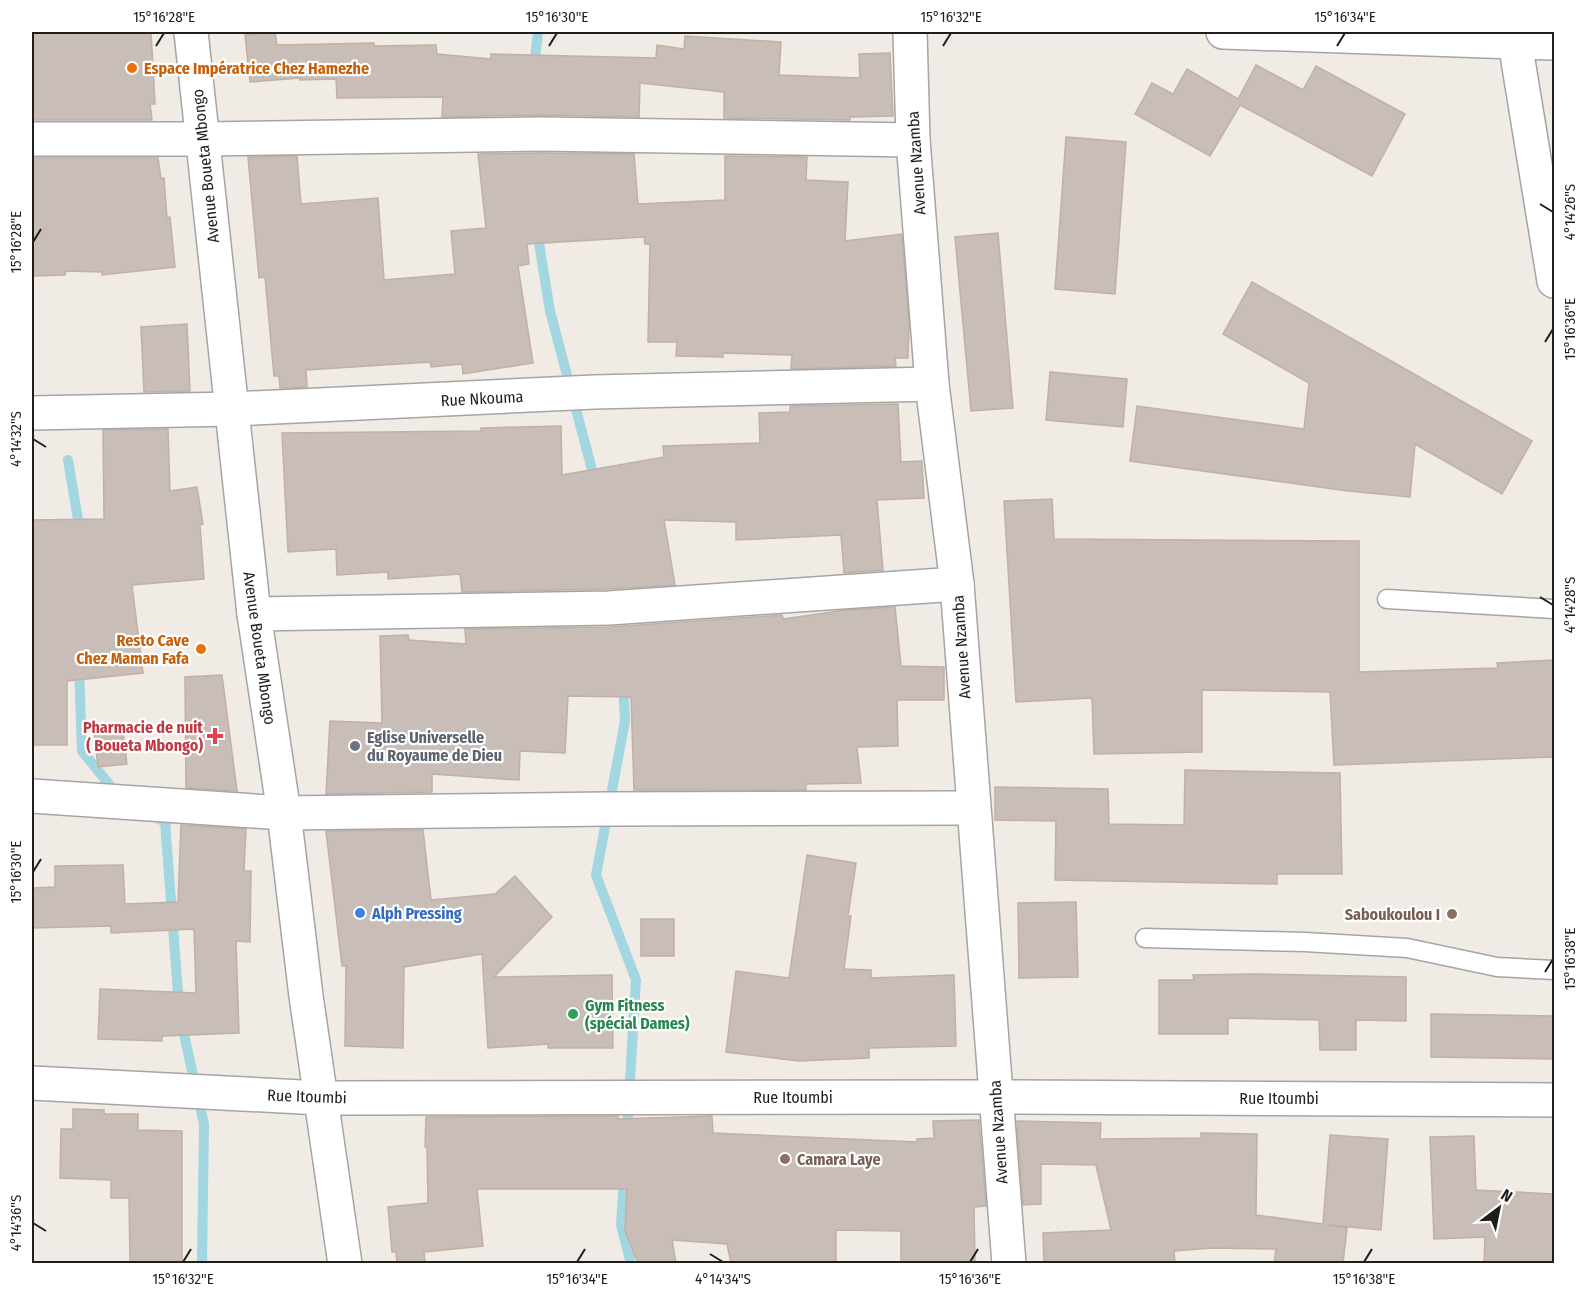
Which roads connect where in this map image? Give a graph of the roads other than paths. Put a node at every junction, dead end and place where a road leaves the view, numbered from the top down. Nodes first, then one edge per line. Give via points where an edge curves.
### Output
1 (191, 32) edge
2 (910, 32) edge
3 (1223, 32) edge
4 (1514, 37) edge
5 (1554, 43) edge
6 (32, 139) edge
7 (202, 139) junction
8 (913, 140) junction
9 (1554, 281) edge
10 (933, 384) junction
11 (232, 409) junction
12 (32, 413) edge
13 (957, 584) junction
14 (1387, 599) dead end
15 (1554, 609) edge
16 (254, 614) junction
17 (32, 796) edge
18 (973, 808) junction
19 (284, 813) junction
20 (1145, 938) dead end
21 (1554, 970) edge
22 (32, 1083) edge
23 (996, 1097) junction
24 (321, 1098) junction
25 (1554, 1100) edge
26 (345, 1263) edge
27 (1008, 1263) edge

1 - 7 street, Avenue Boueta Mbongo
2 - 8 street, Avenue Nzamba
3 - 4 street
4 - 5 street
4 - 9 street
6 - 7 street
7 - 8 street via 540,134
7 - 11 street, Avenue Boueta Mbongo
8 - 10 street, Avenue Nzamba
10 - 11 street, Rue Nkouma via 594,392
10 - 13 street, Avenue Nzamba
11 - 12 street, Rue Nkouma
11 - 16 street, Avenue Boueta Mbongo
13 - 16 street via 609,608
13 - 18 street, Avenue Nzamba
14 - 15 lane
16 - 19 street, Avenue Boueta Mbongo
17 - 19 street
18 - 19 street
18 - 23 street, Avenue Nzamba
19 - 24 street, Avenue Boueta Mbongo
20 - 21 lane via 1407,948 1497,967
22 - 24 street, Rue Itoumbi
23 - 24 street, Rue Itoumbi
23 - 25 street, Rue Itoumbi
23 - 27 street, Avenue Nzamba
24 - 26 street, Avenue Boueta Mbongo

